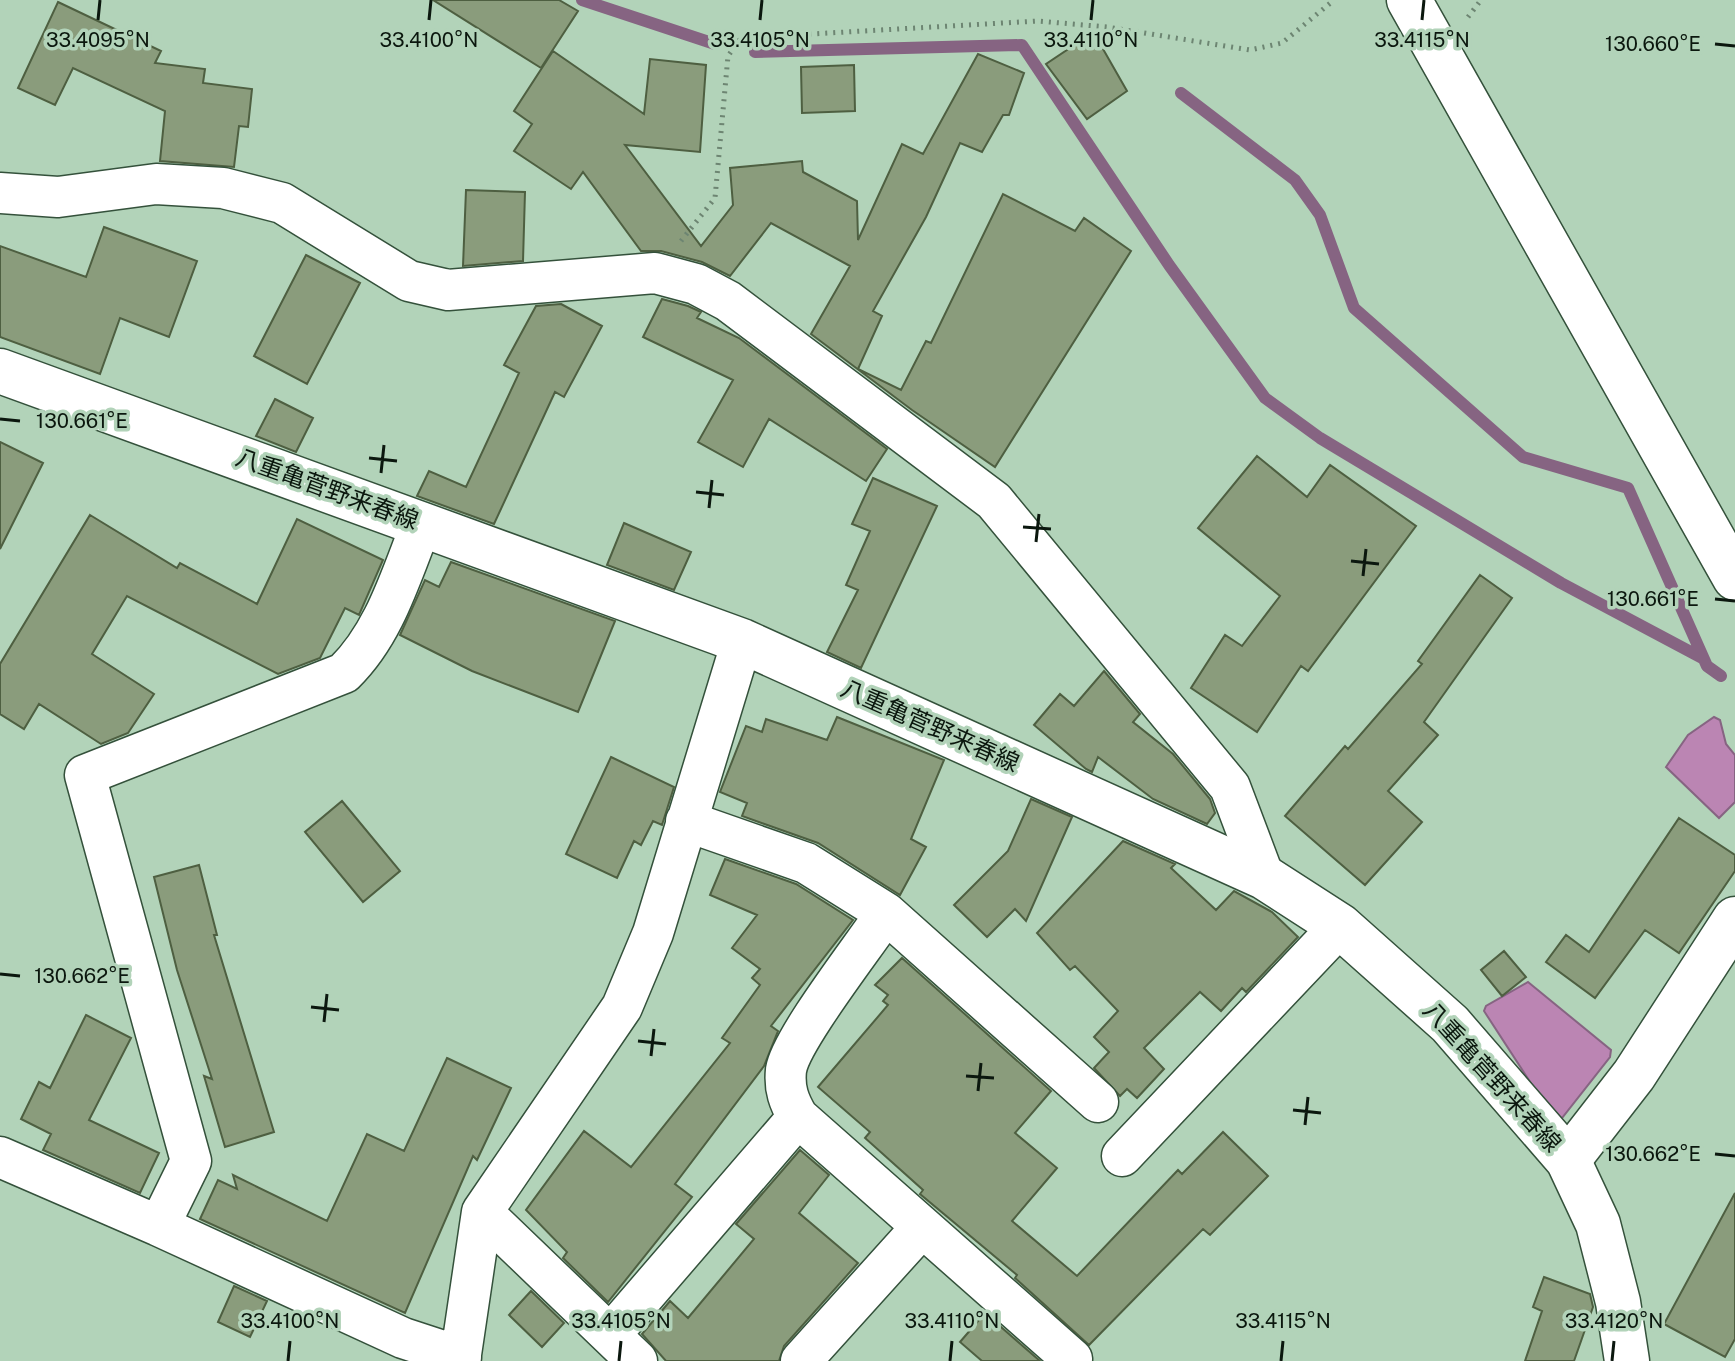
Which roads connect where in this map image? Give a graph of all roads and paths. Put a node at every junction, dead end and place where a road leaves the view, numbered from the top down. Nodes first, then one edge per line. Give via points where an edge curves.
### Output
1 (1334, 0) edge
2 (1409, 0) edge
3 (0, 193) edge
4 (655, 273) junction
5 (0, 371) edge
6 (422, 523) junction
7 (1735, 578) edge
8 (742, 641) junction
9 (686, 821) junction
10 (1264, 877) junction
11 (886, 913) junction
12 (1735, 919) edge
13 (1340, 926) junction
14 (1098, 1102) dead end
15 (798, 1117) junction
16 (1122, 1156) dead end
17 (0, 1157) edge
18 (1568, 1160) junction
19 (482, 1212) junction
20 (159, 1226) junction
21 (922, 1227) junction
22 (624, 1347) edge
23 (460, 1359) edge
24 (1072, 1359) dead end
25 (801, 1361) edge
26 (1627, 1361) edge

1 - 4 path via 1282,43 1250,50 1038,21 741,38 728,56 715,198
2 - 7 main road
3 - 4 street via 58,197 156,184 223,188 282,203 409,281 448,290
4 - 10 street via 696,284 728,301 994,501 1230,787
5 - 6 main road, 八重亀菅野来春線
6 - 8 main road, 八重亀菅野来春線
6 - 20 street via 379,628 344,673 85,775 191,1161
8 - 9 street
8 - 10 main road, 八重亀菅野来春線
9 - 11 street via 806,863
9 - 19 street via 653,933 622,1007
10 - 13 main road, 八重亀菅野来春線
11 - 14 street
11 - 15 street via 792,1052 786,1093
12 - 18 main road via 1634,1075
13 - 16 street
13 - 18 main road, 八重亀菅野来春線 via 1450,1024
15 - 21 street
15 - 22 street
17 - 20 street
18 - 26 main road, 八重亀菅野来春線 via 1598,1224
19 - 22 street
19 - 23 street
20 - 23 street
21 - 24 street
21 - 25 street

